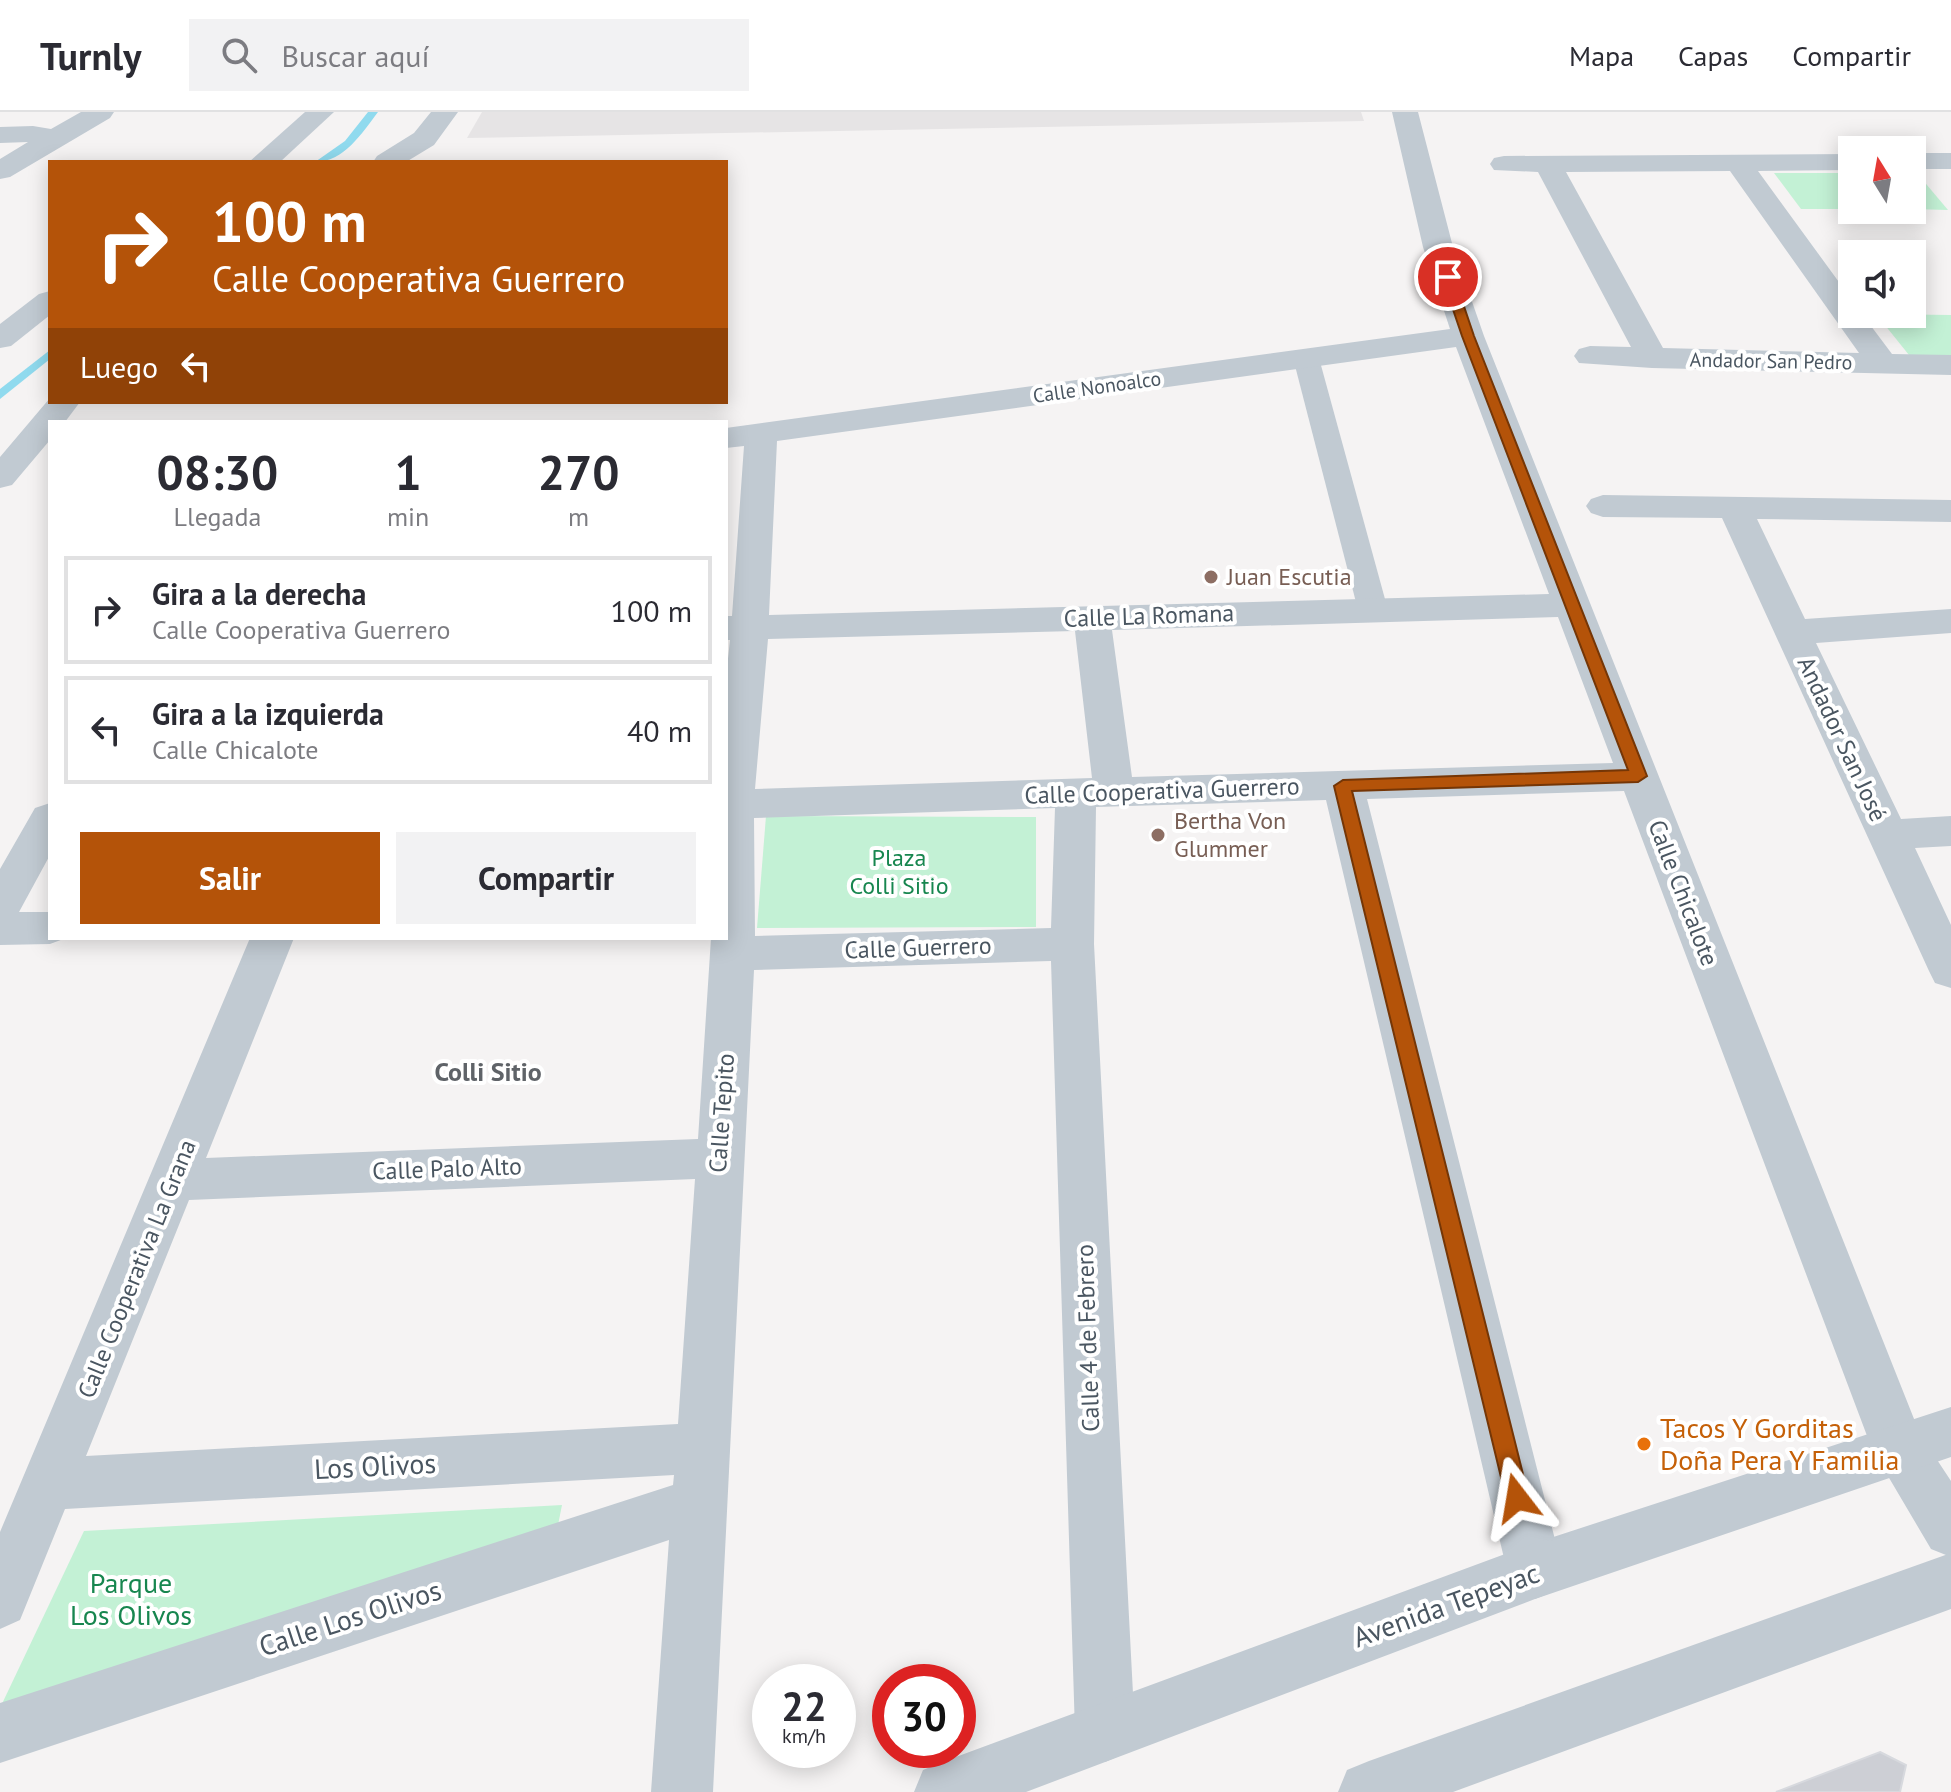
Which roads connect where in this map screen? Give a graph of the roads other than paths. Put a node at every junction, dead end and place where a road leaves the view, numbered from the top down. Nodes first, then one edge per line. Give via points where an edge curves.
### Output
1 (101, 112) edge
2 (321, 112) edge
3 (445, 112) edge
4 (1405, 112) edge
5 (45, 128) edge
6 (0, 135) edge
7 (265, 160) edge
8 (390, 160) edge
9 (1838, 162) edge
10 (1926, 162) edge
11 (1738, 163) junction
12 (1504, 164) dead end
13 (1548, 164) junction
14 (1948, 164) edge
15 (0, 171) edge
16 (48, 302) edge
17 (1468, 336) junction
18 (0, 339) edge
19 (1590, 356) dead end
20 (1306, 358) junction
21 (1652, 358) junction
22 (1882, 363) junction
23 (1951, 365) edge
24 (62, 404) edge
25 (49, 420) edge
26 (48, 421) edge
27 (744, 436) edge
28 (0, 478) edge
29 (1603, 506) dead end
30 (1734, 507) junction
31 (1951, 511) edge
32 (1572, 605) junction
33 (1373, 610) junction
34 (1092, 618) junction
35 (1951, 621) edge
36 (738, 628) edge
37 (1792, 632) junction
38 (1638, 776) junction
39 (1343, 786) junction
40 (1095, 794) junction
41 (733, 804) junction
42 (48, 822) edge
43 (1951, 831) edge
44 (1888, 835) junction
45 (0, 907) edge
46 (729, 908) edge
47 (48, 928) edge
48 (1072, 928) junction
49 (0, 929) edge
50 (271, 940) edge
51 (733, 954) junction
52 (1951, 971) edge
53 (719, 1158) junction
54 (174, 1180) junction
55 (1951, 1432) edge
56 (1899, 1449) junction
57 (701, 1475) junction
58 (48, 1484) junction
59 (1951, 1530) edge
60 (1535, 1571) junction
61 (1951, 1581) edge
62 (0, 1600) edge
63 (1105, 1732) junction
64 (0, 1733) edge
65 (682, 1792) edge
66 (945, 1792) edge
67 (1369, 1792) edge

1 - 5 street
2 - 7 street
3 - 8 street via 424,139
4 - 17 street, Calle Chicalote via 1438,247
5 - 6 street
5 - 15 street
9 - 11 street
10 - 14 street
11 - 13 street
11 - 22 street
12 - 13 street
13 - 21 street
16 - 18 street
17 - 20 street, Calle Nonoalco
17 - 32 street, Calle Chicalote
19 - 21 street, Andador San Pedro
20 - 27 street, Calle Nonoalco
20 - 33 street
21 - 22 street, Andador San Pedro
22 - 23 street, Andador San Pedro
24 - 25 street
26 - 28 street
27 - 36 street, Calle Tepito
29 - 30 street
30 - 31 street
30 - 37 street, Andador San José
32 - 33 street, Calle La Romana
32 - 38 street, Calle Chicalote
33 - 34 street, Calle La Romana
34 - 36 street, Calle La Romana
34 - 40 street, Calle 4 de Febrero
35 - 37 street
36 - 41 street, Calle Tepito
37 - 44 street, Andador San José
38 - 39 street, Calle Cooperativa Guerrero
38 - 56 street, Calle Chicalote
39 - 40 street, Calle Cooperativa Guerrero
39 - 60 street
40 - 41 street, Calle Cooperativa Guerrero
40 - 48 street, Calle 4 de Febrero
41 - 46 street, Calle Tepito
42 - 45 street
43 - 44 street
44 - 52 street, Andador San José
46 - 51 street, Calle Tepito
47 - 49 street
48 - 51 street, Calle Guerrero
48 - 63 street, Calle 4 de Febrero
50 - 54 street, Calle Cooperativa La Grana
51 - 53 street, Calle Tepito
53 - 54 street, Calle Palo Alto
53 - 57 street, Calle Tepito
54 - 58 street, Calle Cooperativa La Grana
55 - 56 street, Avenida Tepeyac
56 - 59 street, Calle Chicalote
56 - 60 street, Avenida Tepeyac
57 - 58 street, Los Olivos
57 - 64 street, Calle Los Olivos
57 - 65 street, Calle Tepito
58 - 62 street, Calle Cooperativa La Grana
60 - 63 street, Avenida Tepeyac
61 - 67 street
63 - 66 street, Avenida Tepeyac

